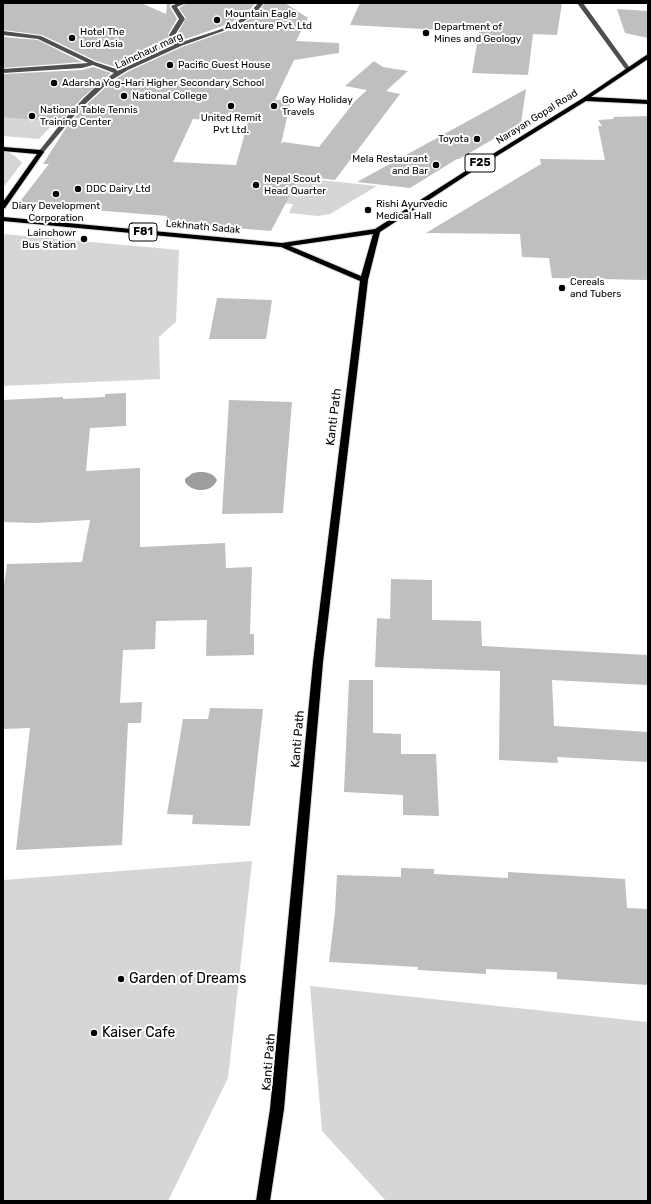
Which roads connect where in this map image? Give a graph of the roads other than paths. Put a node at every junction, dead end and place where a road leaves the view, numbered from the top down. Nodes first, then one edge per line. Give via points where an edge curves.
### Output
1 (183, 3) edge
2 (261, 3) edge
3 (580, 3) edge
4 (3, 33) edge
5 (178, 46) junction
6 (648, 56) edge
7 (93, 63) junction
8 (628, 69) junction
9 (3, 71) edge
10 (120, 72) junction
11 (585, 99) junction
12 (648, 102) edge
13 (3, 149) edge
14 (40, 152) junction
15 (3, 207) edge
16 (3, 219) edge
17 (377, 231) junction
18 (282, 245) junction
19 (364, 280) junction
20 (263, 1201) edge

1 - 5 street via 174,6 182,19 172,35
2 - 5 street, Lainchaur marg via 244,20
3 - 8 street
4 - 7 street via 39,37
5 - 10 street, Lainchaur marg
6 - 8 main road, Narayan Gopal Road / F25
7 - 9 street via 82,66
7 - 10 street
8 - 11 main road, Narayan Gopal Road / F25
10 - 14 street, Lainchaur marg via 84,101
11 - 12 main road
11 - 17 main road, Narayan Gopal Road / F25
13 - 14 main road
14 - 15 main road
16 - 18 main road, Lekhnath Sadak / F81
17 - 18 main road, Lekhnath Sadak / F81
17 - 19 main road
18 - 19 main road, Lekhnath Sadak / F81
19 - 20 main road, Kanti Path via 318,662 277,1109

